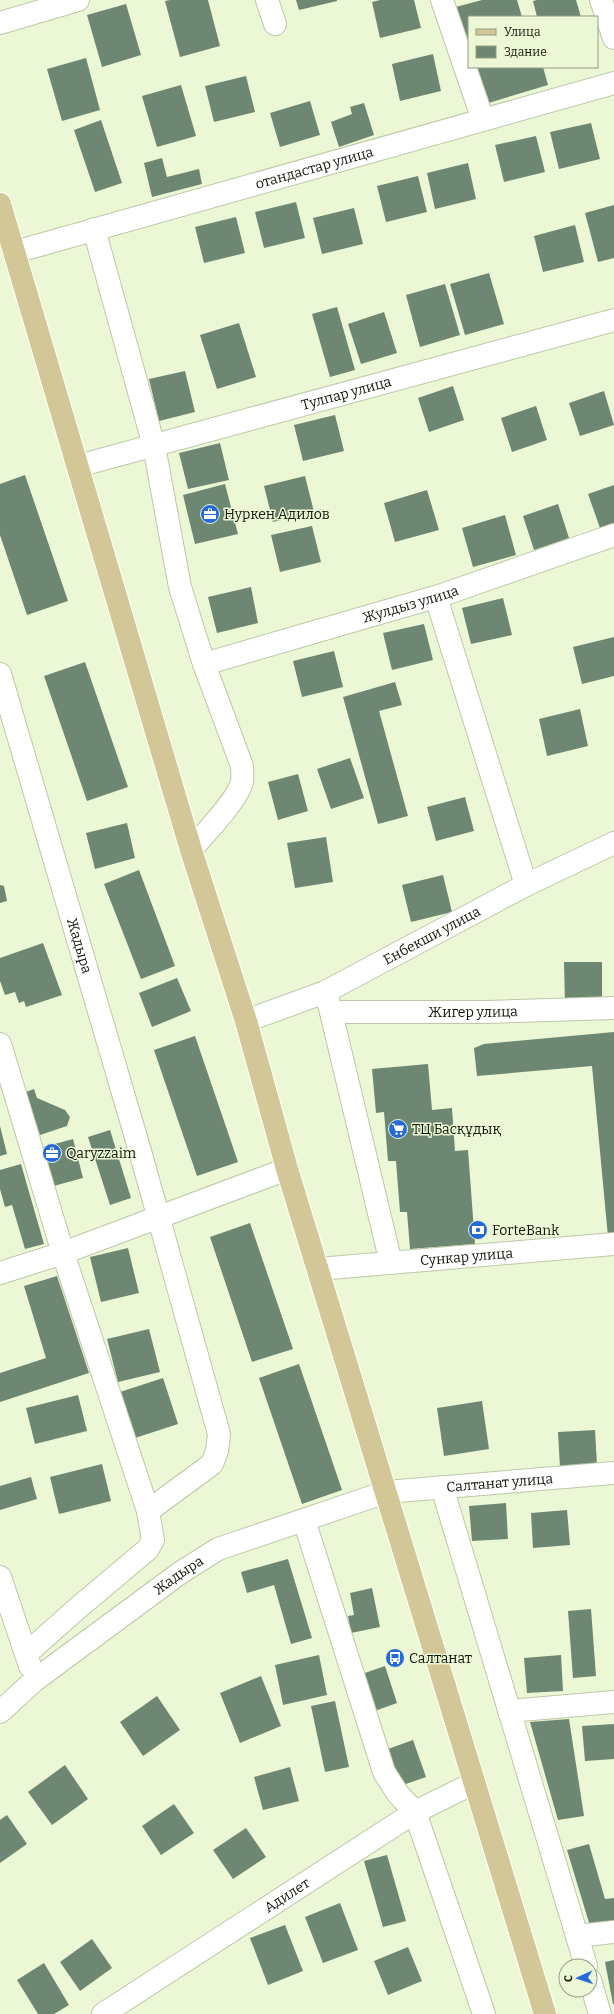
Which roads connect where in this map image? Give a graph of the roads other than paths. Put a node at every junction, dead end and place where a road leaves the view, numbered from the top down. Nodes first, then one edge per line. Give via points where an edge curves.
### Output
1 (78, 0) edge
2 (267, 0) edge
3 (442, 0) edge
4 (601, 0) edge
5 (0, 23) edge
6 (275, 24) dead end
7 (614, 38) edge
8 (614, 83) edge
9 (483, 120) junction
10 (2, 217) edge
11 (94, 229) junction
12 (15, 252) junction
13 (614, 320) edge
14 (154, 446) junction
15 (78, 466) junction
16 (614, 536) edge
17 (436, 597) junction
18 (204, 664) junction
19 (0, 674) edge
20 (614, 843) edge
21 (192, 850) junction
22 (526, 885) junction
23 (329, 1002) junction
24 (614, 1008) edge
25 (246, 1022) junction
26 (0, 1044) edge
27 (287, 1170) junction
28 (158, 1217) junction
29 (614, 1244) edge
30 (63, 1253) junction
31 (391, 1263) junction
32 (318, 1269) junction
33 (0, 1273) edge
34 (614, 1473) edge
35 (442, 1487) junction
36 (386, 1492) junction
37 (148, 1511) junction
38 (304, 1520) junction
39 (0, 1577) edge
40 (26, 1654) junction
41 (35, 1680) junction
42 (614, 1702) edge
43 (509, 1711) junction
44 (0, 1712) edge
45 (474, 1783) junction
46 (415, 1812) junction
47 (614, 1932) edge
48 (577, 1936) junction
49 (584, 1958) edge
50 (595, 1998) edge
51 (103, 2014) edge
52 (484, 2014) edge
53 (545, 2014) edge
54 (600, 2014) edge

1 - 5 street
2 - 6 street
3 - 9 street
4 - 7 street
8 - 9 street, отандастар улица
9 - 11 street, отандастар улица
10 - 12 main road
11 - 12 street, отандастар улица
11 - 14 street
12 - 15 main road
13 - 14 street, Тулпар улица
14 - 15 street, Тулпар улица
14 - 18 street via 180,587
15 - 21 main road
16 - 17 street, Жулдыз улица
17 - 18 street, Жулдыз улица
17 - 22 street
18 - 21 street via 242,766 242,781 230,803
19 - 28 street, Жадыра
20 - 22 street, Енбекши улица
21 - 25 main road
22 - 23 street, Енбекши улица
23 - 24 street, Жигер улица via 488,1012
23 - 25 street, Енбекши улица
23 - 31 street
25 - 27 main road
26 - 30 street
27 - 28 street
27 - 32 main road
28 - 30 street
28 - 37 street, Жадыра via 219,1434 212,1464
29 - 31 street, Сункар улица
30 - 33 street
30 - 37 street
31 - 32 street, Сункар улица
32 - 36 main road
34 - 35 street, Салтанат улица
35 - 36 street, Салтанат улица
35 - 43 street
36 - 38 street, Жадыра
36 - 45 main road
37 - 40 street via 153,1540 148,1549
38 - 41 street, Жадыра via 218,1549 180,1573
38 - 46 street via 384,1772 398,1794
39 - 40 street
40 - 41 street
41 - 44 street, Жадыра
42 - 43 street
43 - 48 street
45 - 46 street, Адилет
45 - 53 main road
46 - 51 street, Адилет
46 - 52 street
47 - 48 street
48 - 49 street
50 - 54 street

